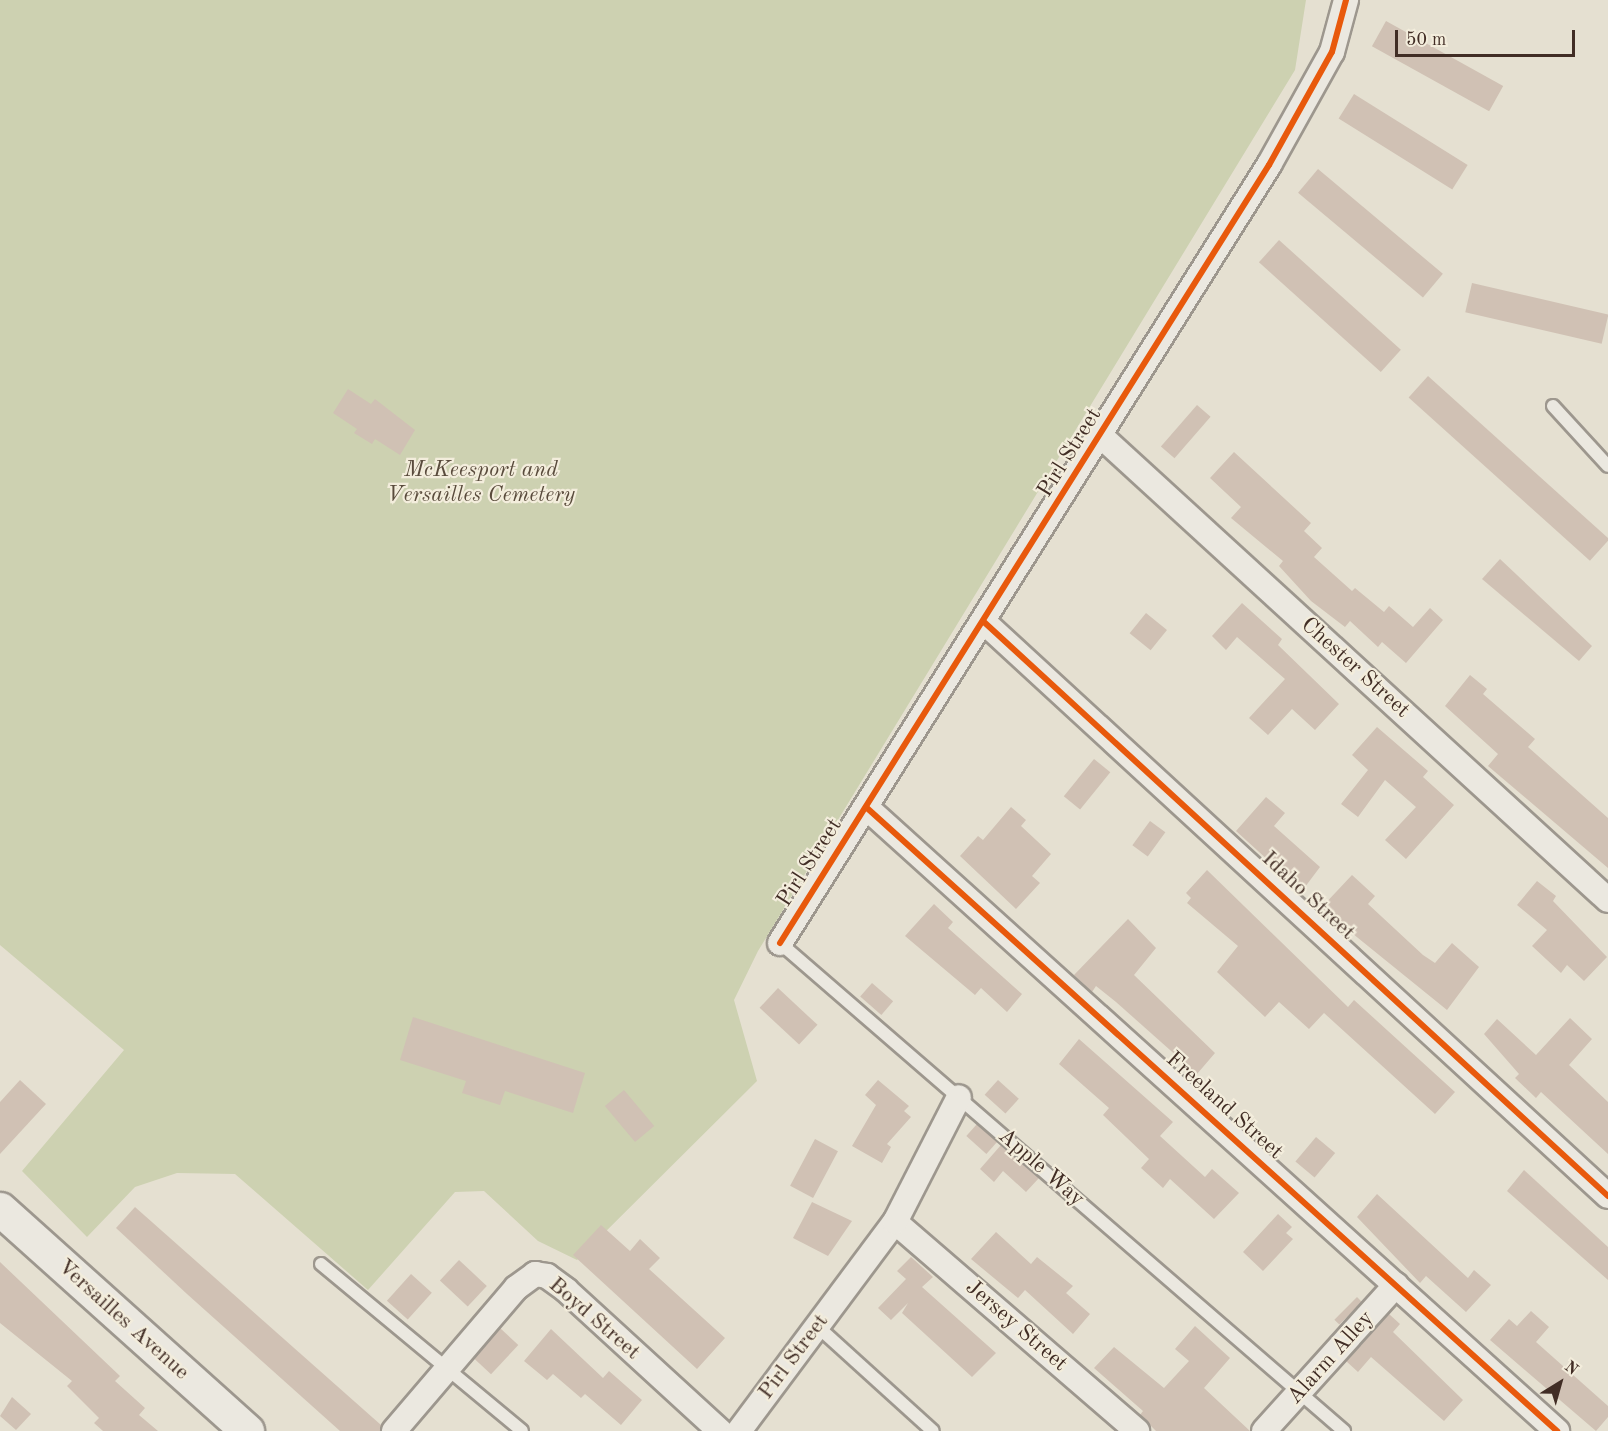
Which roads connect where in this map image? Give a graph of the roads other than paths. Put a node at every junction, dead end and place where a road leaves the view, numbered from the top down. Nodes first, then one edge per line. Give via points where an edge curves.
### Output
1 (1346, 0) edge
2 (1553, 406) dead end
3 (1102, 437) junction
4 (1608, 466) edge
5 (984, 622) junction
6 (867, 808) junction
7 (1608, 900) edge
8 (780, 943) joint
9 (959, 1097) junction
10 (1608, 1196) edge
11 (0, 1209) edge
12 (895, 1222) junction
13 (321, 1264) dead end
14 (1396, 1285) junction
15 (817, 1326) junction
16 (448, 1368) junction
17 (1301, 1392) junction
18 (246, 1431) edge
19 (394, 1431) edge
20 (522, 1431) edge
21 (720, 1431) edge
22 (739, 1431) edge
23 (933, 1431) edge
24 (1137, 1431) edge
25 (1264, 1431) edge
26 (1344, 1431) edge
27 (1557, 1431) edge

1 - 3 street, Pirl Street via 1332,52 1269,165
2 - 4 lane
3 - 5 street, Pirl Street
3 - 7 street, Chester Street
5 - 6 street, Pirl Street
5 - 10 street, Idaho Street
6 - 8 street, Pirl Street
6 - 14 street, Freeland Street
8 - 9 lane, Apple Way
9 - 12 street, Pirl Street
9 - 17 lane, Apple Way
11 - 18 street, Versailles Avenue
12 - 15 street, Pirl Street
12 - 24 street, Jersey Street
13 - 16 lane
14 - 17 street, Alarm Alley
14 - 27 street, Freeland Street
15 - 22 street, Pirl Street
15 - 23 lane
16 - 19 street, Boyd Street
16 - 20 lane
16 - 21 street, Boyd Street via 525,1278 547,1276
17 - 25 street, Alarm Alley
17 - 26 lane, Apple Way

